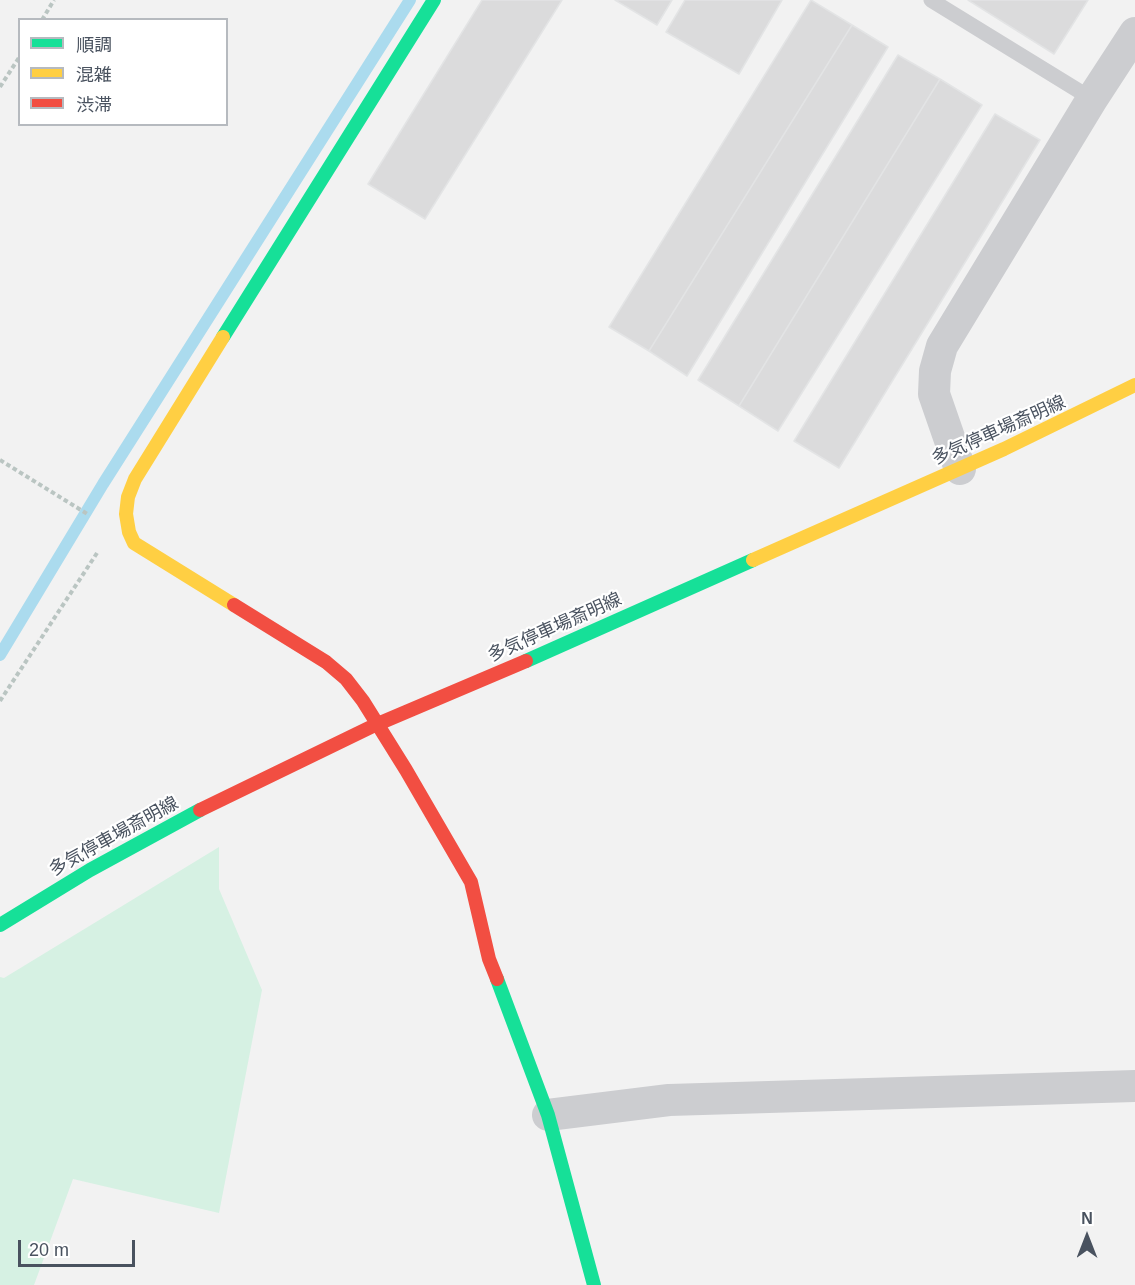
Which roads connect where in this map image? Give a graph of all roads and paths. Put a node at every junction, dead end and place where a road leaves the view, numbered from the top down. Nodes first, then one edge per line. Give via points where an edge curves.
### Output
1 (54, 0) edge
2 (434, 0) edge
3 (931, 0) edge
4 (43, 18) edge
5 (1135, 33) edge
6 (18, 59) edge
7 (0, 87) edge
8 (1092, 99) junction
9 (1135, 385) edge
10 (0, 460) edge
11 (960, 469) junction
12 (98, 520) dead end
13 (101, 547) dead end
14 (0, 701) edge
15 (376, 725) junction
16 (0, 926) edge
17 (1135, 1086) edge
18 (548, 1115) junction
19 (594, 1285) edge

1 - 4 path
2 - 15 street via 140,469 126,502 124,518 134,543 326,662 346,679
3 - 8 lane
5 - 8 street
6 - 7 path
8 - 11 street via 942,346 934,394
9 - 11 street, 多気停車場斎明線
10 - 12 path
11 - 15 street, 多気停車場斎明線
13 - 14 path
15 - 16 street, 多気停車場斎明線 via 157,833
15 - 18 street via 471,882 489,959
17 - 18 street via 669,1100
18 - 19 street

